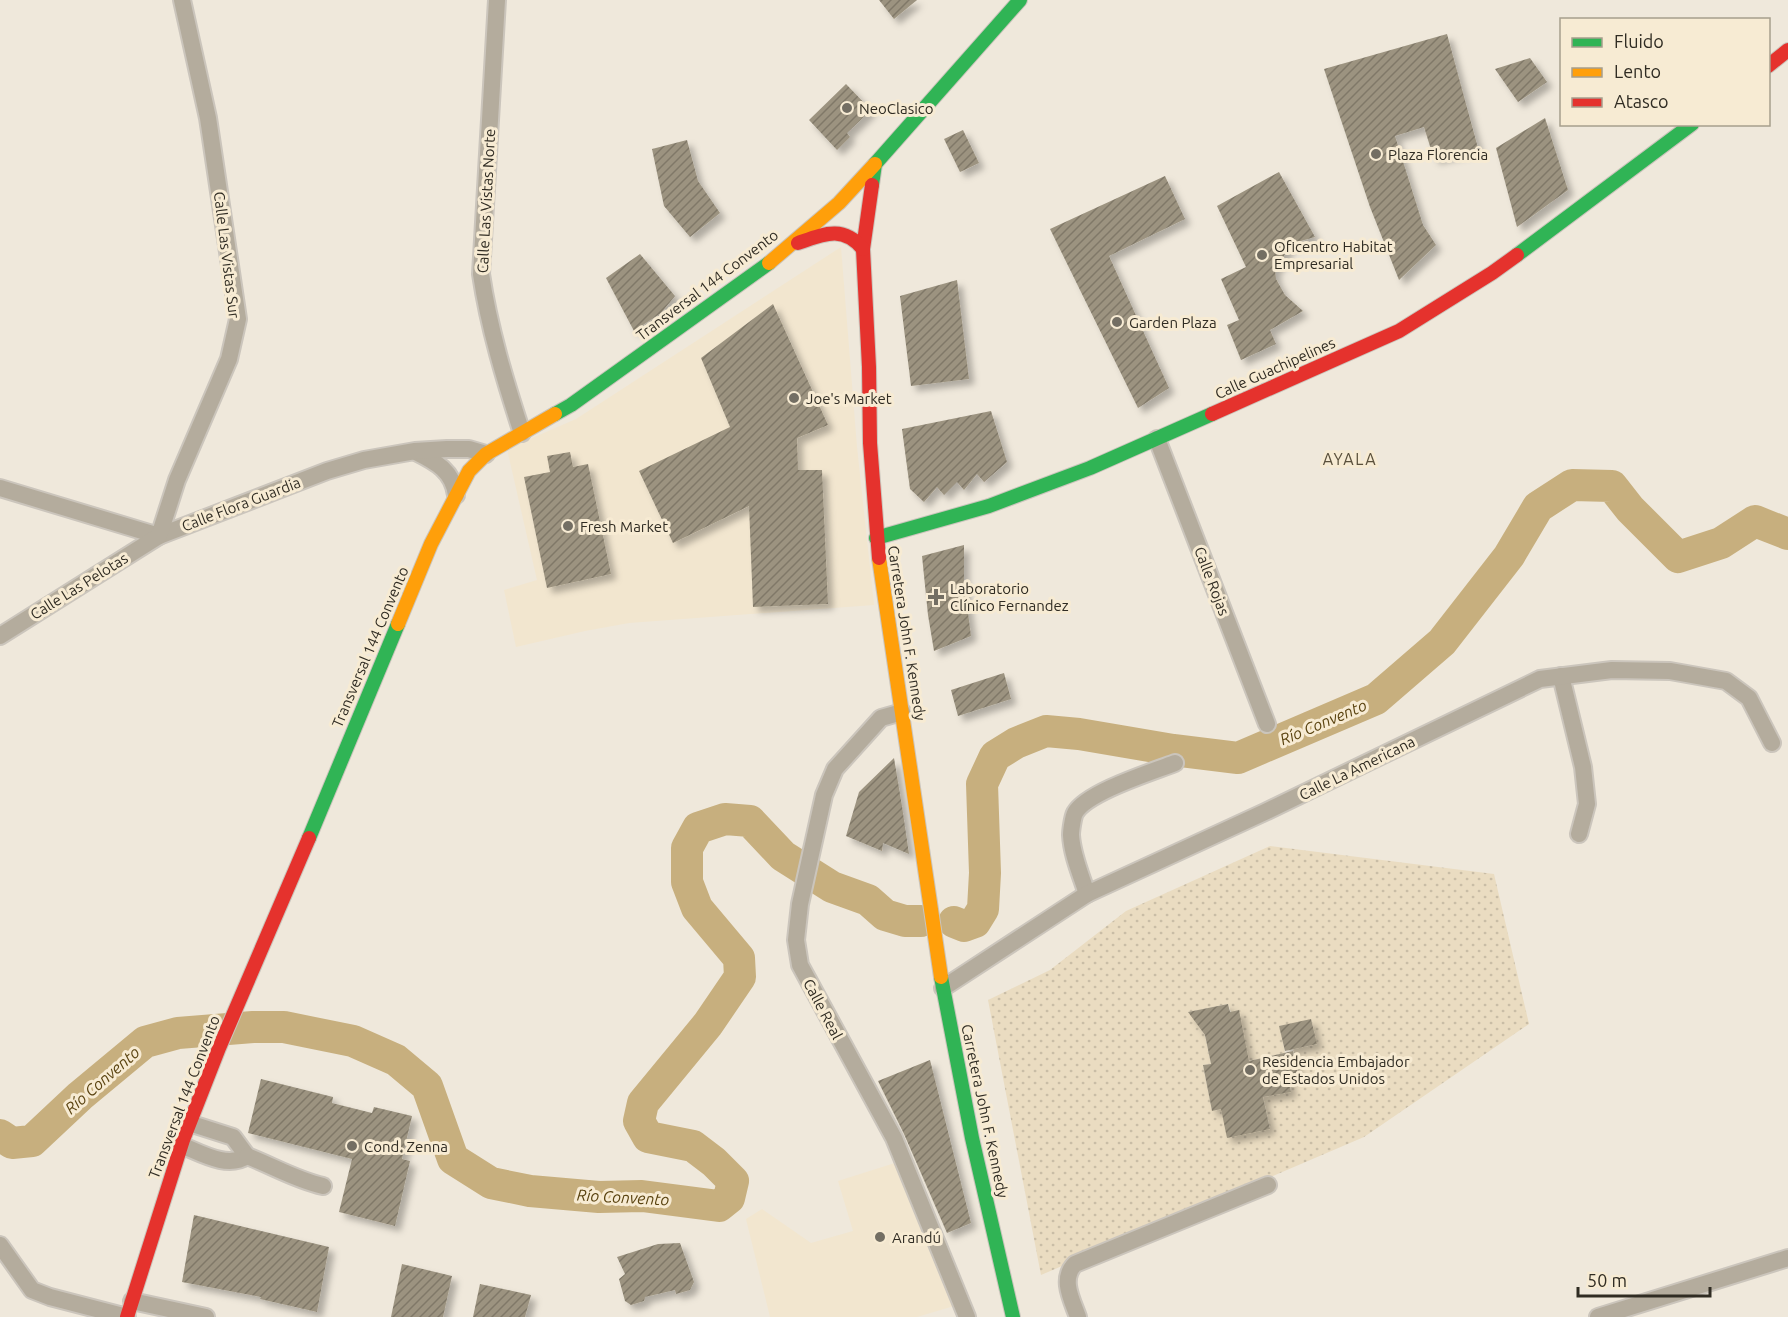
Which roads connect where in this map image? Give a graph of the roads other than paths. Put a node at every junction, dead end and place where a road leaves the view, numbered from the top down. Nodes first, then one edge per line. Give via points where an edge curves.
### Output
1 (182, 0) edge
2 (497, 0) edge
3 (1020, 0) edge
4 (1788, 50) edge
5 (1770, 64) edge
6 (1689, 126) edge
7 (875, 164) junction
8 (788, 246) junction
9 (862, 249) junction
10 (522, 433) junction
11 (1157, 439) junction
12 (415, 451) junction
13 (486, 454) junction
14 (0, 488) edge
15 (456, 495) junction
16 (159, 536) junction
17 (876, 538) junction
18 (0, 636) edge
19 (1561, 676) junction
20 (902, 712) junction
21 (1267, 724) dead end
22 (1772, 743) dead end
23 (1175, 764) dead end
24 (1579, 834) dead end
25 (1087, 894) junction
26 (943, 988) junction
27 (189, 1123) junction
28 (181, 1145) junction
29 (247, 1156) junction
30 (1268, 1185) dead end
31 (323, 1186) dead end
32 (0, 1245) edge
33 (1788, 1258) edge
34 (128, 1312) edge
35 (206, 1317) edge
36 (967, 1317) edge
37 (1013, 1317) edge
38 (1078, 1317) edge
39 (1598, 1317) edge

1 - 16 street, Calle Las Vistas Sur via 208,118 237,319 228,359 177,480
2 - 10 street, Calle Las Vistas Norte via 482,274 485,299
3 - 7 street
4 - 5 street
6 - 11 street, Calle Guachipelines via 1492,273 1399,331
7 - 8 street, Transversal 144 Convento via 839,203
7 - 9 street, Carretera John F. Kennedy
8 - 9 street via 836,233 856,239
8 - 10 street, Transversal 144 Convento via 615,375
9 - 17 street, Carretera John F. Kennedy
10 - 13 street, Transversal 144 Convento
11 - 17 street, Calle Guachipelines via 989,506
11 - 21 street, Calle Rojas
12 - 13 street, Calle Flora Guardia via 469,449
12 - 15 street via 447,471
12 - 16 street, Calle Flora Guardia via 327,471
13 - 15 street, Transversal 144 Convento via 469,471
14 - 16 street
15 - 27 street, Transversal 144 Convento via 431,544
16 - 18 street, Calle Las Pelotas
17 - 20 street, Carretera John F. Kennedy
19 - 22 street, Calle La Americana via 1612,670 1670,671 1726,681 1749,698
19 - 24 street via 1583,767 1587,804
19 - 25 street, Calle La Americana via 1540,679
20 - 26 street, Carretera John F. Kennedy
20 - 36 street, Calle Real via 881,718 835,770 824,795 796,940 800,965 894,1138
23 - 25 street via 1120,784 1088,801 1075,813 1071,834
25 - 26 street, Calle La Americana
26 - 37 street, Carretera John F. Kennedy
27 - 28 street, Transversal 144 Convento
27 - 29 street via 233,1137
28 - 29 street via 227,1162
28 - 34 street, Transversal 144 Convento
29 - 31 street via 303,1182
30 - 38 street via 1075,1264 1069,1270 1067,1284
32 - 34 street via 32,1290
33 - 39 street
34 - 35 street

